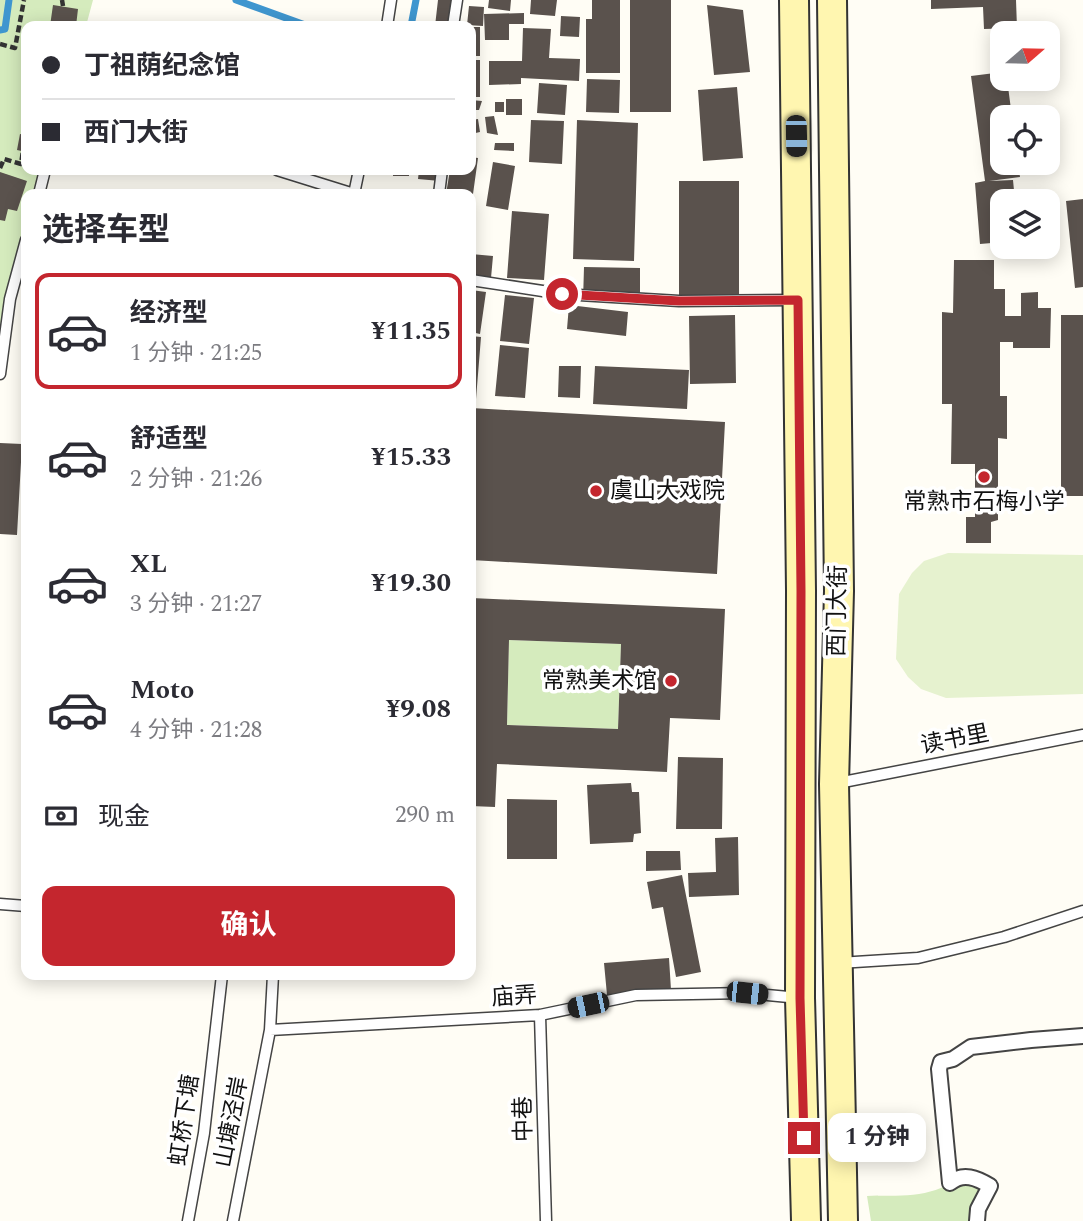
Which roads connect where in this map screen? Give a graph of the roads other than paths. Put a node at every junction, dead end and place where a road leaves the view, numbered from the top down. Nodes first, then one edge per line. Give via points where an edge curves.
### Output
1 (391, 0) edge
2 (457, 0) edge
3 (794, 0) edge
4 (832, 0) edge
5 (388, 21) edge
6 (454, 21) edge
7 (294, 175) edge
8 (338, 189) edge
9 (21, 258) edge
10 (476, 281) edge
11 (798, 300) junction
12 (0, 373) edge
13 (1083, 735) edge
14 (834, 783) junction
15 (0, 904) edge
16 (21, 906) edge
17 (1083, 911) edge
18 (838, 963) junction
19 (221, 980) edge
20 (273, 980) edge
21 (800, 998) junction
22 (540, 1015) junction
23 (270, 1030) junction
24 (1083, 1037) edge
25 (188, 1221) edge
26 (233, 1221) edge
27 (545, 1221) edge
28 (806, 1221) edge
29 (844, 1221) edge
30 (977, 1221) edge

1 - 5 lane
2 - 6 lane
3 - 11 main road, 西门大街
4 - 14 main road, 西门大街 via 839,591
7 - 8 lane
9 - 12 lane via 10,299
10 - 11 lane via 562,294 640,299
11 - 21 main road, 西门大街
13 - 14 lane, 读书里
14 - 18 main road, 西门大街
15 - 16 lane
17 - 18 lane via 918,958
18 - 29 main road, 西门大街
19 - 25 lane, 虹桥下塘 via 204,1133
20 - 23 lane, 山塘泾岸
21 - 22 lane, 庙弄 via 747,993 636,995
21 - 28 main road, 西门大街
22 - 23 lane, 庙弄
22 - 27 lane, 中巷
23 - 26 lane, 山塘泾岸
24 - 30 street via 971,1047 941,1062 950,1183 967,1176 990,1186

